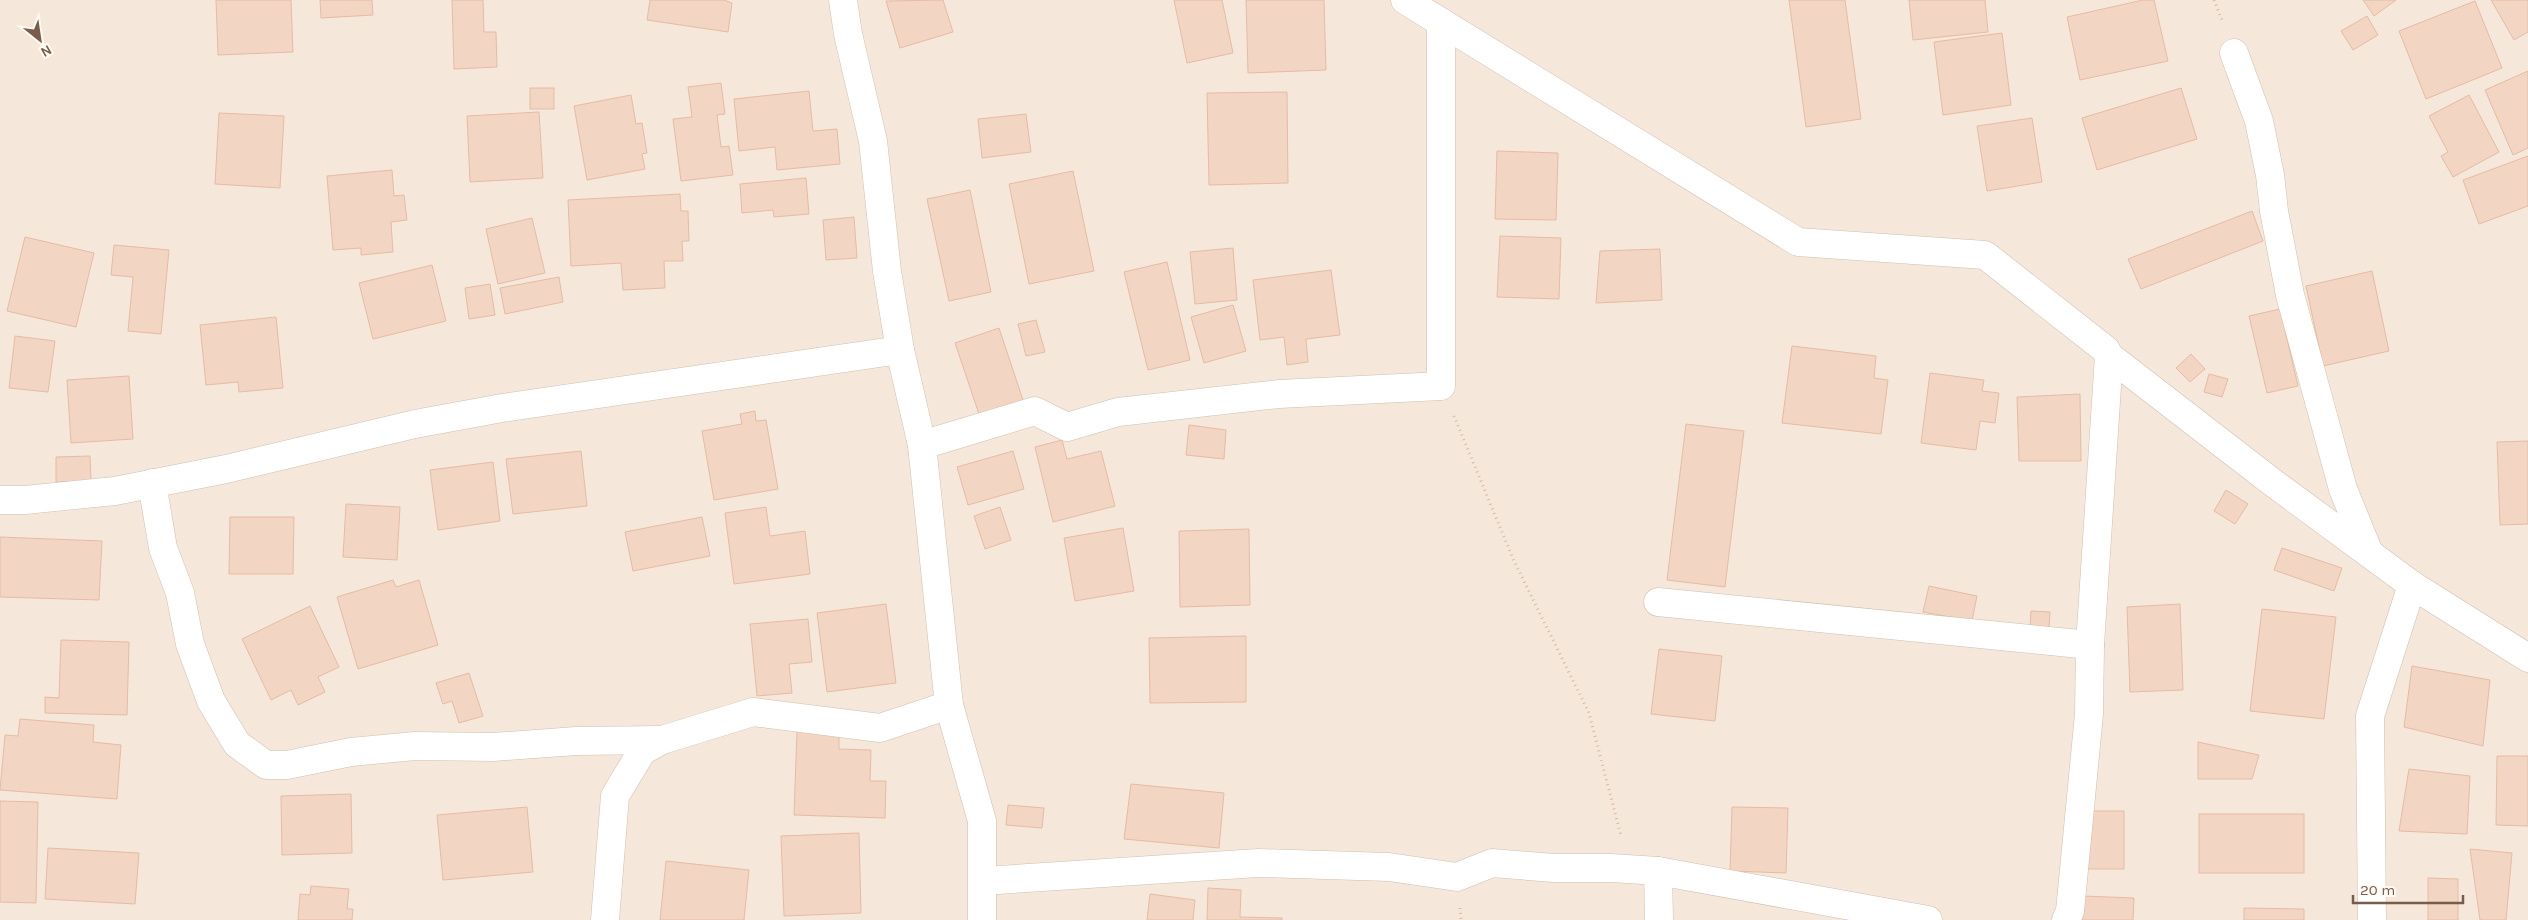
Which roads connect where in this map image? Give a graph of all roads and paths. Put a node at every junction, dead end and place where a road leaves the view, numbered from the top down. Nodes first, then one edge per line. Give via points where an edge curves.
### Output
1 (842, 0) edge
2 (1405, 0) edge
3 (1441, 22) junction
4 (2234, 53) dead end
5 (900, 350) junction
6 (2109, 356) junction
7 (1441, 386) junction
8 (922, 445) junction
9 (152, 483) junction
10 (0, 500) edge
11 (2369, 553) junction
12 (2412, 585) junction
13 (1658, 602) dead end
14 (2090, 645) junction
15 (2525, 652) edge
16 (950, 705) junction
17 (662, 740) junction
18 (1658, 871) junction
19 (982, 881) junction
20 (605, 920) edge
21 (982, 920) edge
22 (1660, 920) edge
23 (1928, 920) edge
24 (2066, 920) edge
25 (2372, 920) edge

1 - 5 street via 873,141 887,271
2 - 3 street
3 - 6 street via 1798,242 1985,255 2106,350
3 - 7 street
4 - 11 street via 2259,122 2290,295 2343,489
5 - 8 street
5 - 9 street via 502,408 415,424
6 - 11 street
6 - 14 street
7 - 8 street via 1269,395 1118,412 1067,426 1035,411
7 - 18 path via 1514,561 1589,713 1621,836
8 - 16 street
9 - 10 street via 115,491
9 - 17 street via 163,548 180,593 190,644 211,701 237,744 266,765 287,765 351,752 415,746 493,747 576,741
11 - 12 street
12 - 15 street
12 - 25 street via 2370,716
13 - 14 street
14 - 24 street via 2089,714 2070,911
16 - 17 street via 880,728 753,712
16 - 19 street via 982,821
17 - 20 street via 642,751 615,796
18 - 19 street via 1492,863 1457,877 1390,867 1258,863
18 - 22 street
18 - 23 street
19 - 21 street

